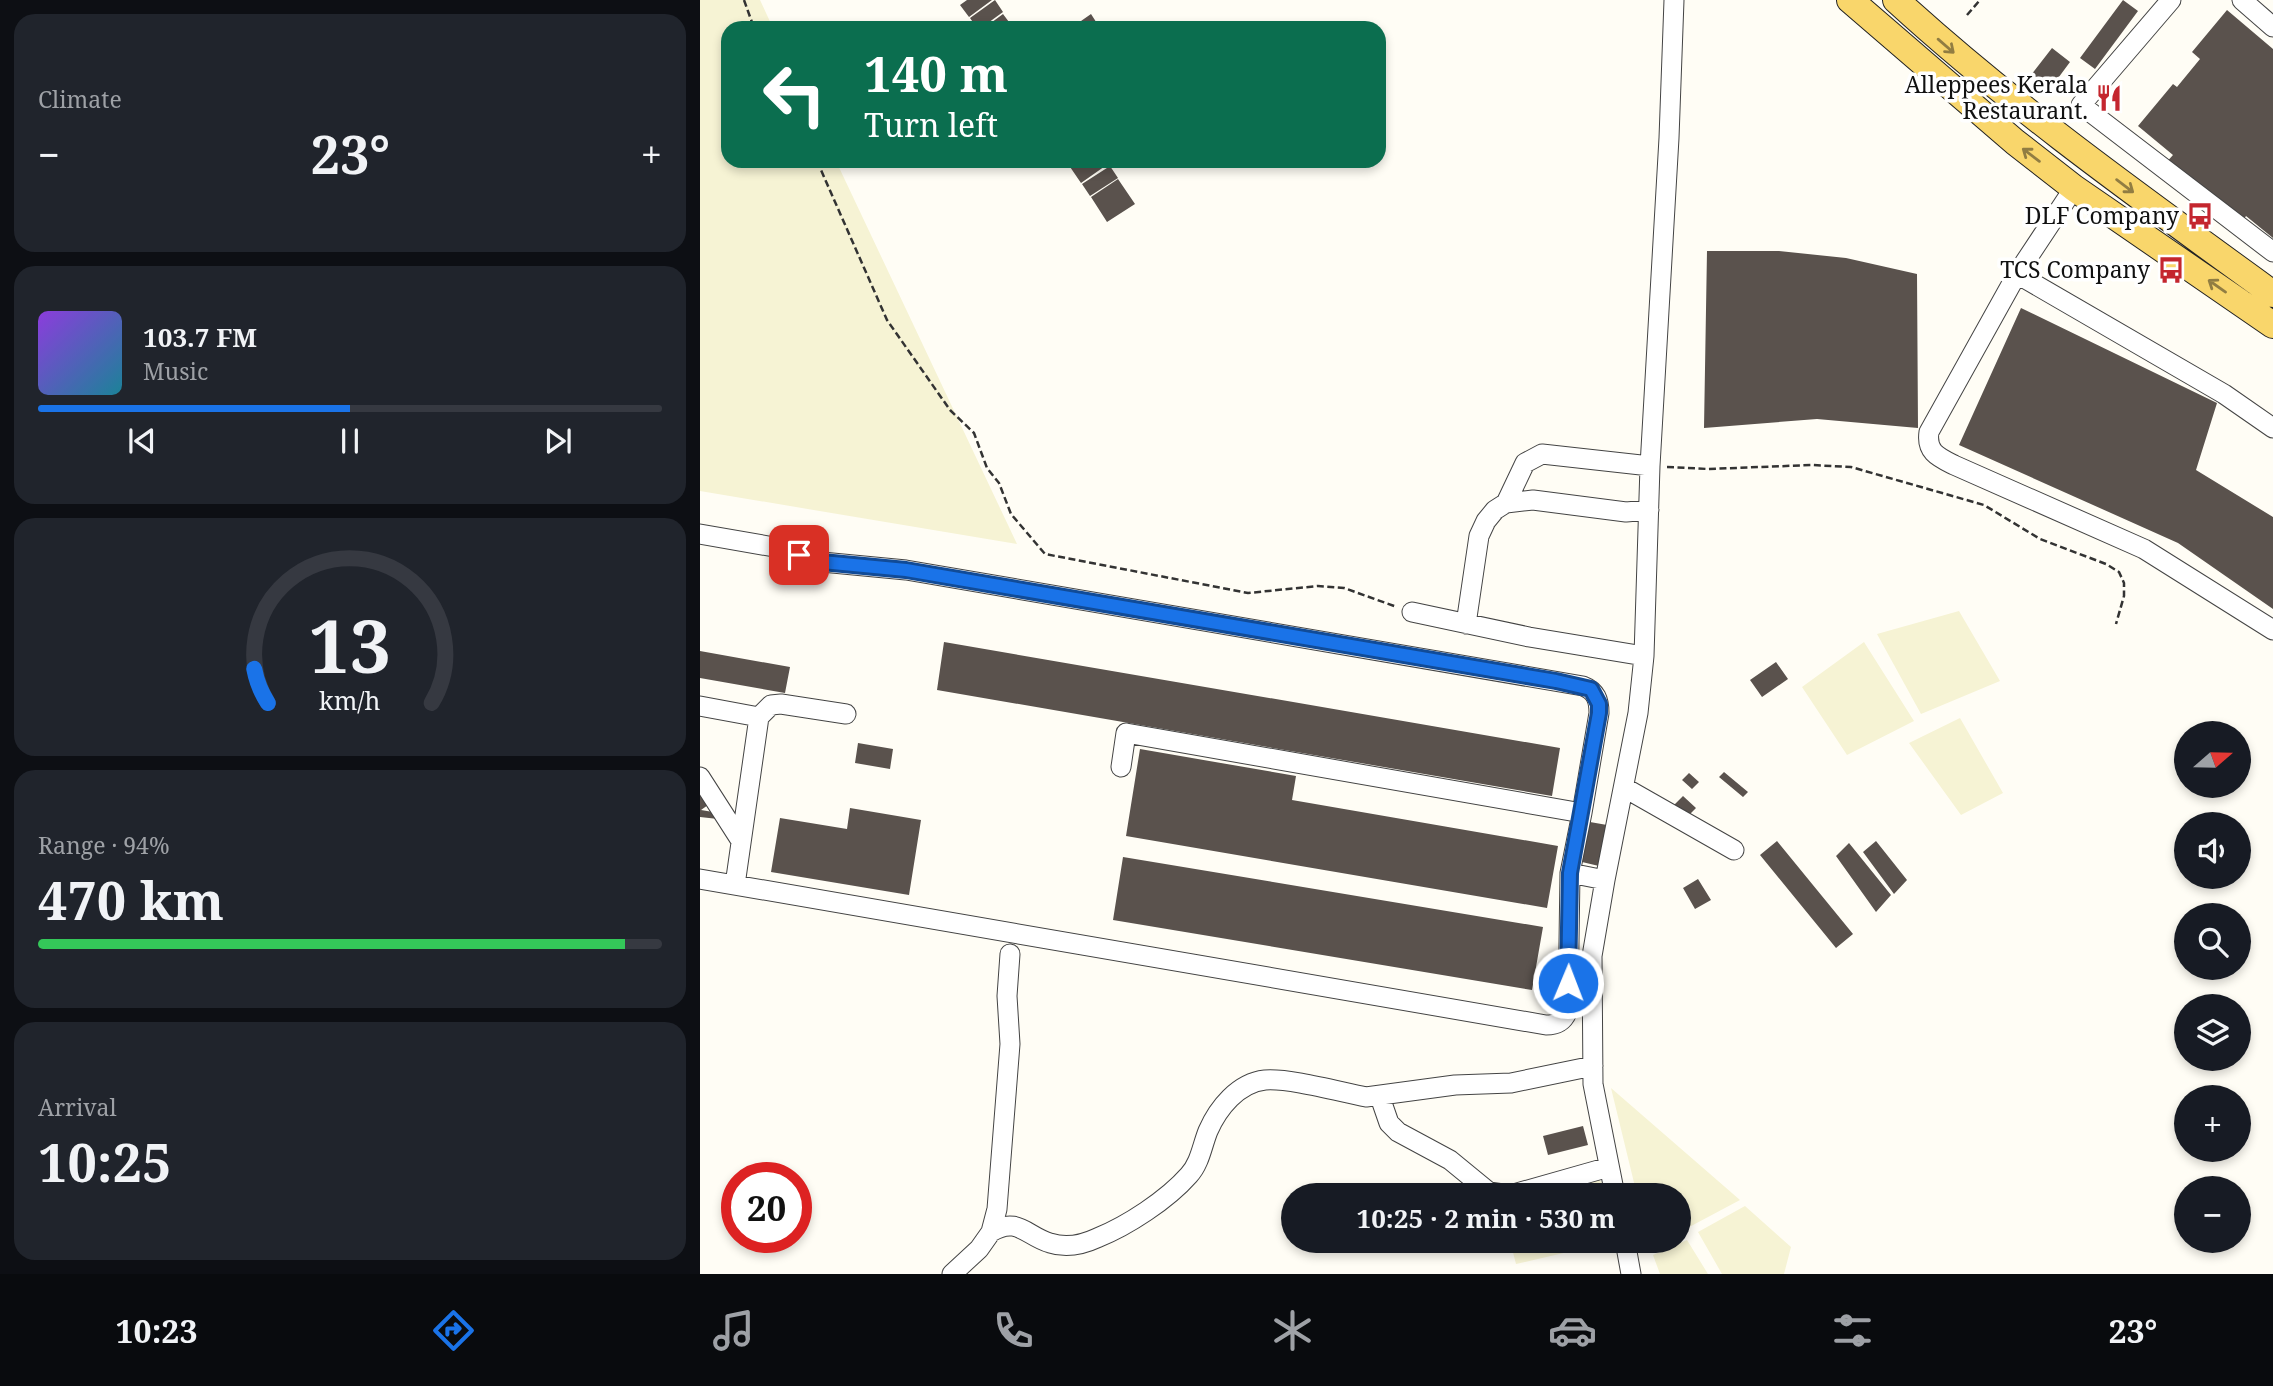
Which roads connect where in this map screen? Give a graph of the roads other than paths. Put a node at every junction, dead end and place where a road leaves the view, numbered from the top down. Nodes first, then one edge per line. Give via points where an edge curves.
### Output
1 (1674, 0) edge
2 (1850, 0) edge
3 (1896, 0) edge
4 (2171, 0) edge
5 (2242, 0) edge
6 (2269, 17) edge
7 (2074, 188) junction
8 (2273, 252) edge
9 (2017, 275) junction
10 (2273, 293) edge
11 (2273, 325) edge
12 (2273, 428) edge
13 (1650, 466) junction
14 (1506, 503) junction
15 (1649, 510) junction
16 (700, 534) edge
17 (1412, 612) road end
18 (1466, 624) junction
19 (2273, 630) edge
20 (1644, 656) junction
21 (700, 706) edge
22 (846, 714) dead end
23 (759, 717) junction
24 (1121, 766) dead end
25 (700, 777) edge
26 (1625, 788) junction
27 (1581, 813) junction
28 (741, 841) junction
29 (1734, 850) dead end
30 (1570, 873) junction
31 (700, 879) edge
32 (1605, 880) junction
33 (735, 885) junction
34 (1010, 954) dead end
35 (1593, 1066) junction
36 (1380, 1097) junction
37 (1609, 1167) junction
38 (1612, 1183) edge
39 (991, 1232) junction
40 (1628, 1253) edge
41 (952, 1274) edge
42 (1632, 1274) edge

1 - 13 street
7 -> 2 main road via 1960,97
3 -> 10 main road via 1983,78
4 - 8 street via 2081,105
5 - 6 street
7 - 9 street
11 -> 7 main road
9 - 12 street via 2224,394
9 - 19 street via 1929,432 1929,447 1935,456 2144,548
13 - 14 street via 1542,454 1525,463
13 - 15 street
14 - 15 street via 1533,500 1626,512
14 - 18 street via 1495,510 1479,536
15 - 20 street
16 - 27 street via 774,547 822,562 906,570 1583,686 1596,696 1599,713
17 - 18 street
18 - 20 street
20 - 26 street
21 - 23 street
22 - 23 street via 781,704 771,705
23 - 28 street
24 - 27 street via 1126,733
25 - 28 street
26 - 29 street
26 - 32 street
27 - 30 street
28 - 33 street
30 - 32 street
30 - 33 street via 1568,1010 1560,1023 1546,1025
31 - 33 street
32 - 35 street via 1592,956
34 - 39 street via 1010,1044 997,1209
35 - 36 street via 1511,1083 1455,1085
35 - 37 street
36 - 37 street via 1389,1123 1398,1132 1450,1160 1489,1192 1510,1195
36 - 39 street via 1265,1080 1246,1086 1217,1114 1191,1173 1118,1228 1068,1246 1048,1243 1013,1225
37 - 38 street
39 - 41 street
40 - 42 street

